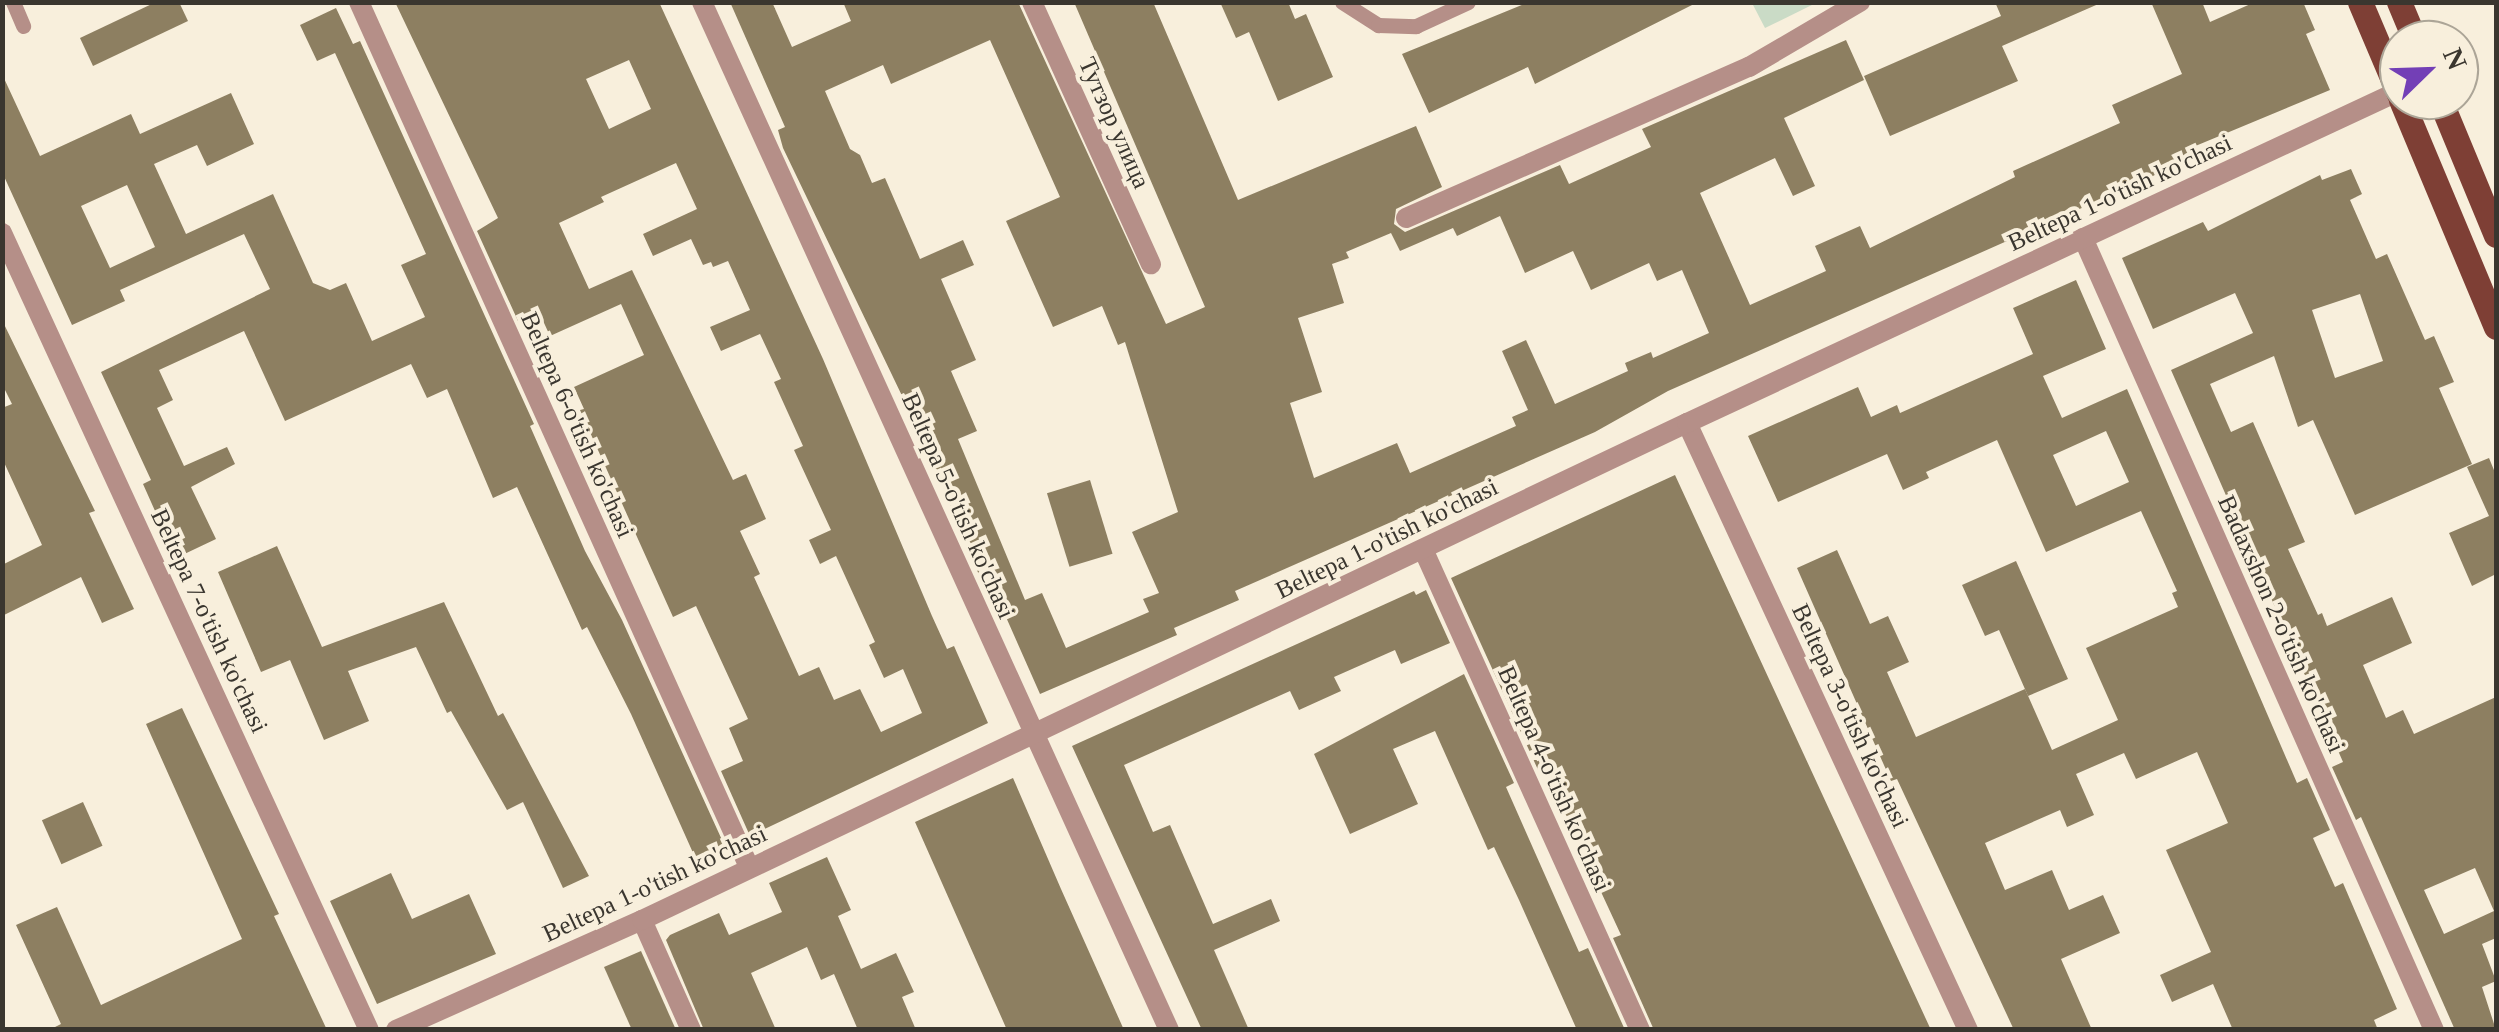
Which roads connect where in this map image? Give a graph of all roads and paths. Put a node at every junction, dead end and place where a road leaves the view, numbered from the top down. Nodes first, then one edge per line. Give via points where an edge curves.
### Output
1 (13, 2) edge
2 (360, 2) edge
3 (702, 2) edge
4 (1032, 2) edge
5 (1342, 2) edge
6 (1468, 2) edge
7 (1860, 2) edge
8 (2360, 2) edge
9 (23, 26) dead end
10 (2379, 47) edge
11 (2379, 103) edge
12 (2410, 120) edge
13 (2448, 120) edge
14 (1406, 218) dead end
15 (2, 233) edge
16 (2496, 235) edge
17 (2083, 238) junction
18 (1151, 264) dead end
19 (2496, 327) edge
20 (1686, 424) junction
21 (1423, 549) junction
22 (1036, 736) junction
23 (749, 868) junction
24 (642, 920) junction
25 (370, 1030) edge
26 (396, 1030) edge
27 (691, 1030) edge
28 (1169, 1030) edge
29 (1640, 1030) edge
30 (1968, 1030) edge
31 (2434, 1030) edge

1 - 9 lane
2 - 23 street, Beltepa 6-o'tish ko'chasi
3 - 22 street, Beltepa 5-o'tish ko'chasi
4 - 18 street, Тутзор улица
5 - 6 lane via 1378,25 1416,26
7 - 14 street via 1749,67
8 - 10 main road
11 - 17 street, Beltepa 1-o'tish ko'chasi
12 - 19 main road
13 - 16 main road
15 - 25 street, Beltepa 7-o'tish ko'chasi
17 - 20 street, Beltepa 1-o'tish ko'chasi
17 - 31 street, Badaxshon 2-o'tish ko'chasi
20 - 21 street, Beltepa 1-o'tish ko'chasi
20 - 30 street, Beltepa 3-o'tish ko'chasi
21 - 22 street, Beltepa 1-o'tish ko'chasi
21 - 29 street, Beltepa 4-o'tish ko'chasi
22 - 23 street, Beltepa 1-o'tish ko'chasi
22 - 28 street, Beltepa 5-o'tish ko'chasi
23 - 24 street, Beltepa 1-o'tish ko'chasi
24 - 26 street, Beltepa 1-o'tish ko'chasi
24 - 27 street

